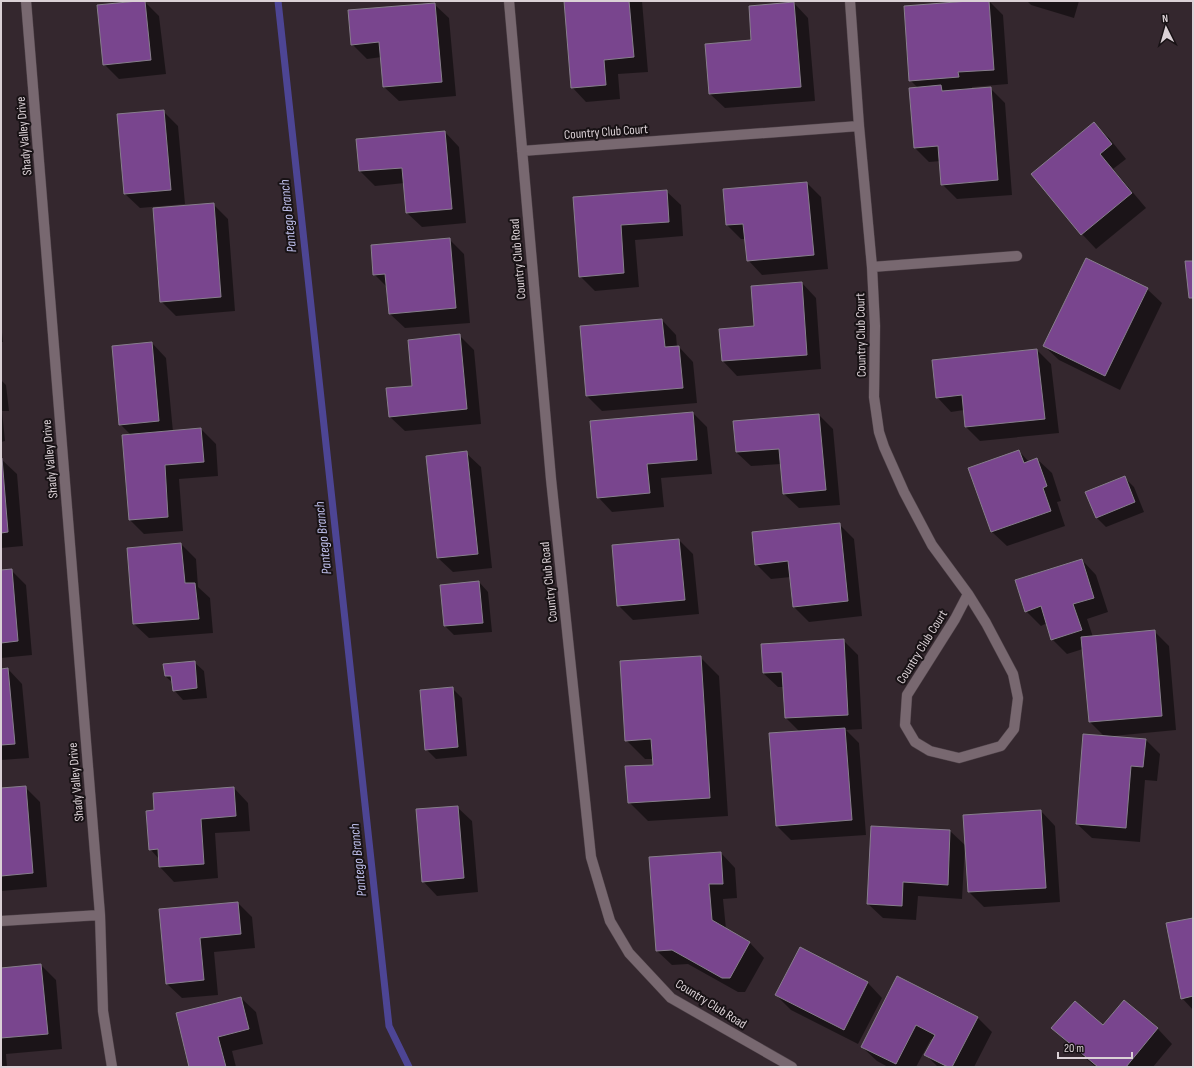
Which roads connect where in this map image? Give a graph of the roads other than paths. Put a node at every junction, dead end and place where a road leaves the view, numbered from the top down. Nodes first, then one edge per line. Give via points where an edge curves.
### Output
1 (26, 1) edge
2 (509, 1) edge
3 (850, 1) edge
4 (859, 126) junction
5 (522, 152) junction
6 (1017, 256) dead end
7 (872, 267) junction
8 (968, 594) junction
9 (100, 915) junction
10 (1, 921) edge
11 (112, 1067) edge
12 (792, 1067) edge

1 - 9 street, Shady Valley Drive
2 - 5 street, Country Club Road
3 - 4 street, Country Club Court
4 - 5 street, Country Club Court
4 - 7 street, Country Club Court
5 - 12 street, Country Club Road via 551,479 591,857 610,921 629,953 671,998
6 - 7 street
7 - 8 street, Country Club Court via 875,326 874,397 879,432 904,492 932,545
8 - 8 street, Country Club Court via 907,695 905,725 915,742 930,751 959,758 1001,746 1014,728 1018,698 1013,674
9 - 10 street
9 - 11 street, Shady Valley Drive via 103,1011

